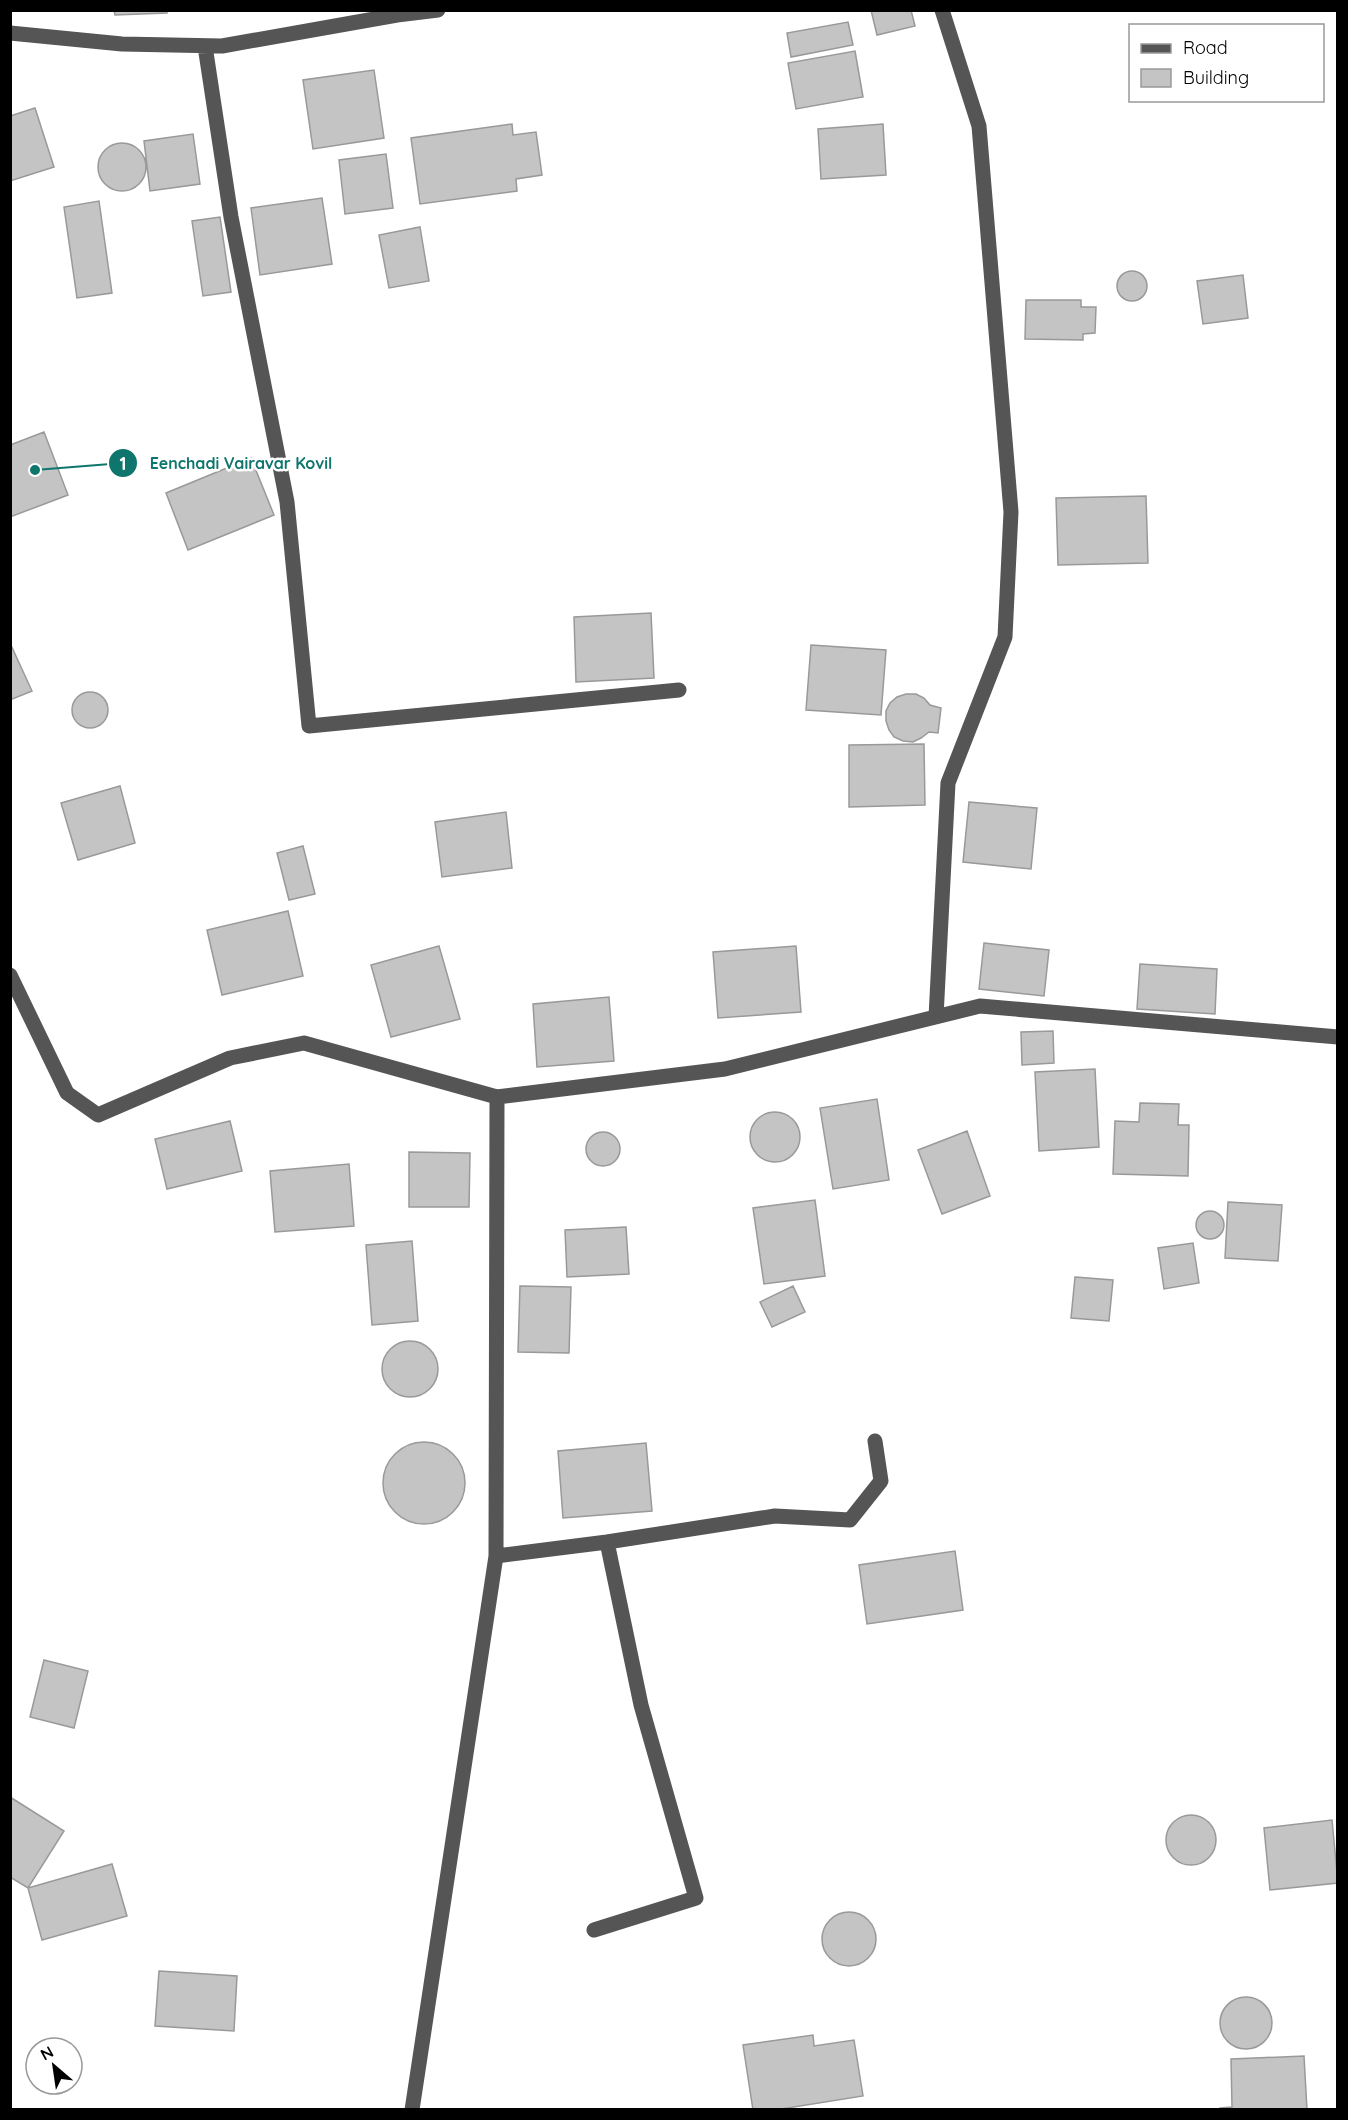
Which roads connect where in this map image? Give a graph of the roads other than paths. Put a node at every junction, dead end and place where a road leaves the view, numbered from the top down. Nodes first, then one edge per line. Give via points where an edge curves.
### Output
1 (438, 10) edge
2 (942, 10) edge
3 (10, 33) edge
4 (206, 46) junction
5 (680, 690) dead end
6 (10, 975) edge
7 (936, 1017) junction
8 (1338, 1037) edge
9 (497, 1097) junction
10 (875, 1441) dead end
11 (607, 1542) junction
12 (496, 1556) junction
13 (594, 1929) dead end
14 (412, 2109) edge

1 - 4 street
2 - 7 street via 979,126 1011,512 1005,637 948,783
3 - 4 street via 122,44
4 - 5 street via 231,217 287,502 309,726
6 - 9 street via 68,1093 98,1115 230,1058 304,1043
7 - 8 street via 980,1006
7 - 9 street via 724,1070
9 - 12 street
10 - 11 street via 881,1481 850,1520 775,1516
11 - 12 street
11 - 13 street via 640,1705 696,1898
12 - 14 street

